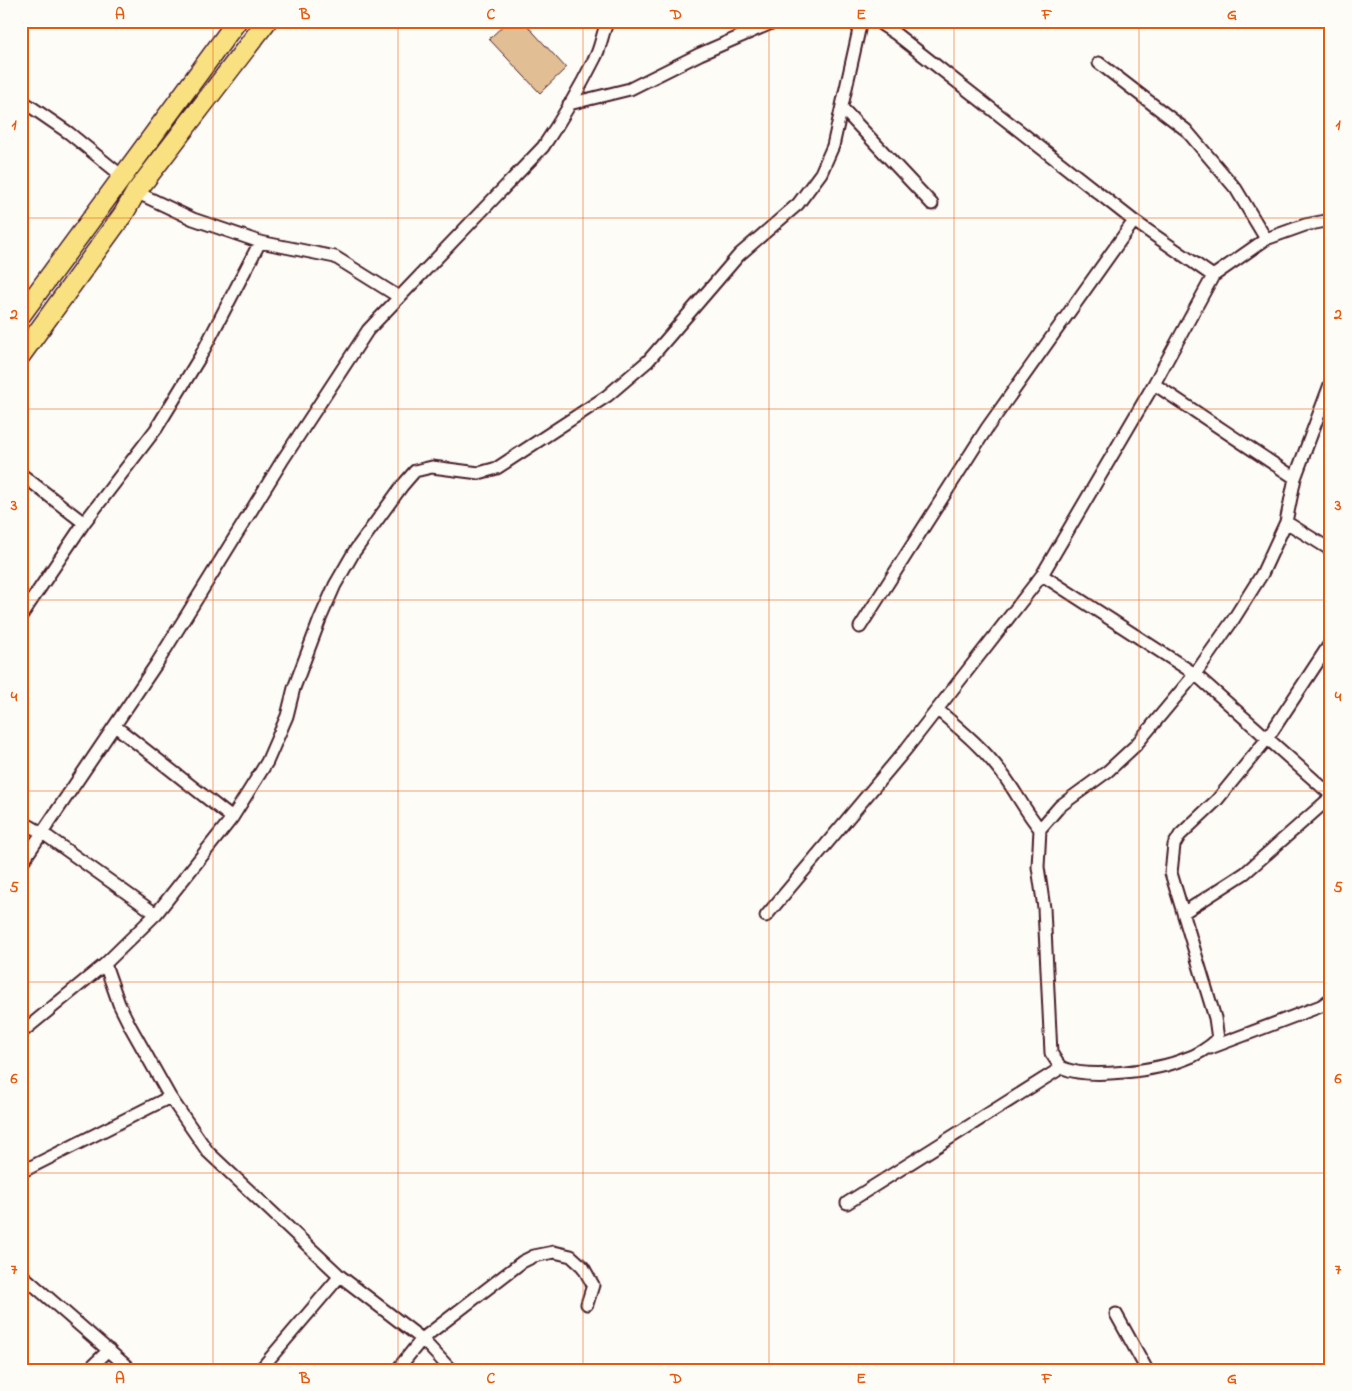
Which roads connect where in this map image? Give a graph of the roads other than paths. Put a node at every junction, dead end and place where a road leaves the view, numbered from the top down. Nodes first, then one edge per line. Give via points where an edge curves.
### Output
1 (237, 21) edge
2 (267, 21) edge
3 (608, 21) edge
4 (776, 21) edge
5 (861, 21) edge
6 (876, 21) edge
7 (1099, 63) dead end
8 (569, 104) junction
9 (23, 106) edge
10 (843, 110) junction
11 (122, 176) junction
12 (136, 192) junction
13 (932, 204) dead end
14 (1331, 220) edge
15 (1134, 221) junction
16 (1266, 239) junction
17 (260, 242) junction
18 (1213, 276) junction
19 (399, 296) junction
20 (21, 315) edge
21 (23, 350) edge
22 (1331, 382) edge
23 (1154, 384) junction
24 (21, 474) edge
25 (1295, 478) junction
26 (1286, 522) junction
27 (84, 523) junction
28 (1331, 550) edge
29 (1042, 575) junction
30 (21, 616) edge
31 (860, 627) dead end
32 (1331, 642) edge
33 (1195, 674) junction
34 (938, 710) junction
35 (115, 726) junction
36 (1266, 739) junction
37 (1331, 796) edge
38 (232, 818) junction
39 (21, 821) edge
40 (1040, 829) junction
41 (44, 834) junction
42 (21, 864) edge
43 (156, 914) junction
44 (1183, 914) junction
45 (766, 916) dead end
46 (105, 964) junction
47 (1331, 999) edge
48 (21, 1033) edge
49 (1205, 1050) junction
50 (1061, 1068) junction
51 (170, 1097) junction
52 (21, 1172) edge
53 (847, 1203) dead end
54 (21, 1274) edge
55 (340, 1276) junction
56 (587, 1304) dead end
57 (1116, 1314) dead end
58 (422, 1340) junction
59 (109, 1350) junction
60 (88, 1370) edge
61 (131, 1370) edge
62 (260, 1370) edge
63 (397, 1370) edge
64 (451, 1370) edge
65 (1147, 1370) edge

1 - 11 main road
2 - 12 main road
3 - 8 street via 596,56
4 - 8 street via 630,89
5 - 10 street
6 - 15 street
7 - 16 street via 1186,130 1236,189
8 - 19 street via 544,147
9 - 11 street via 69,133
10 - 13 street
10 - 38 street via 821,173 798,204 740,255 648,361 607,396 497,468 479,473 432,467 415,471 402,486 354,552 335,585 267,762
11 - 20 main road via 99,212
12 - 17 street via 193,219
12 - 21 main road
14 - 16 street
15 - 18 street
15 - 31 street via 987,428
16 - 18 street
17 - 19 street via 335,257
17 - 27 street via 200,357 156,429
18 - 23 street
19 - 35 street via 363,338
22 - 25 street
23 - 25 street
23 - 29 street
24 - 27 street
25 - 26 street
26 - 28 street
26 - 33 street via 1262,574
27 - 30 street
29 - 33 street
29 - 34 street
32 - 36 street
33 - 36 street
33 - 40 street via 1135,746 1108,771 1060,806
34 - 40 street via 979,746
34 - 45 street
35 - 38 street
35 - 41 street
36 - 37 street
36 - 44 street via 1174,845 1171,873
37 - 44 street via 1245,873
38 - 43 street
39 - 41 street
40 - 50 street via 1038,867 1044,908 1051,1053
41 - 42 street
41 - 43 street
43 - 46 street
44 - 49 street via 1215,1018 1218,1038
46 - 48 street
46 - 51 street via 119,1004
47 - 49 street via 1321,1006
49 - 50 street via 1184,1060 1123,1072 1087,1075
50 - 53 street
51 - 52 street
51 - 55 street via 208,1152
54 - 59 street
55 - 58 street
55 - 62 street
56 - 58 street via 593,1284 582,1267 571,1256 542,1252 522,1262
57 - 65 street
58 - 63 street
58 - 64 street
59 - 60 street
59 - 61 street

